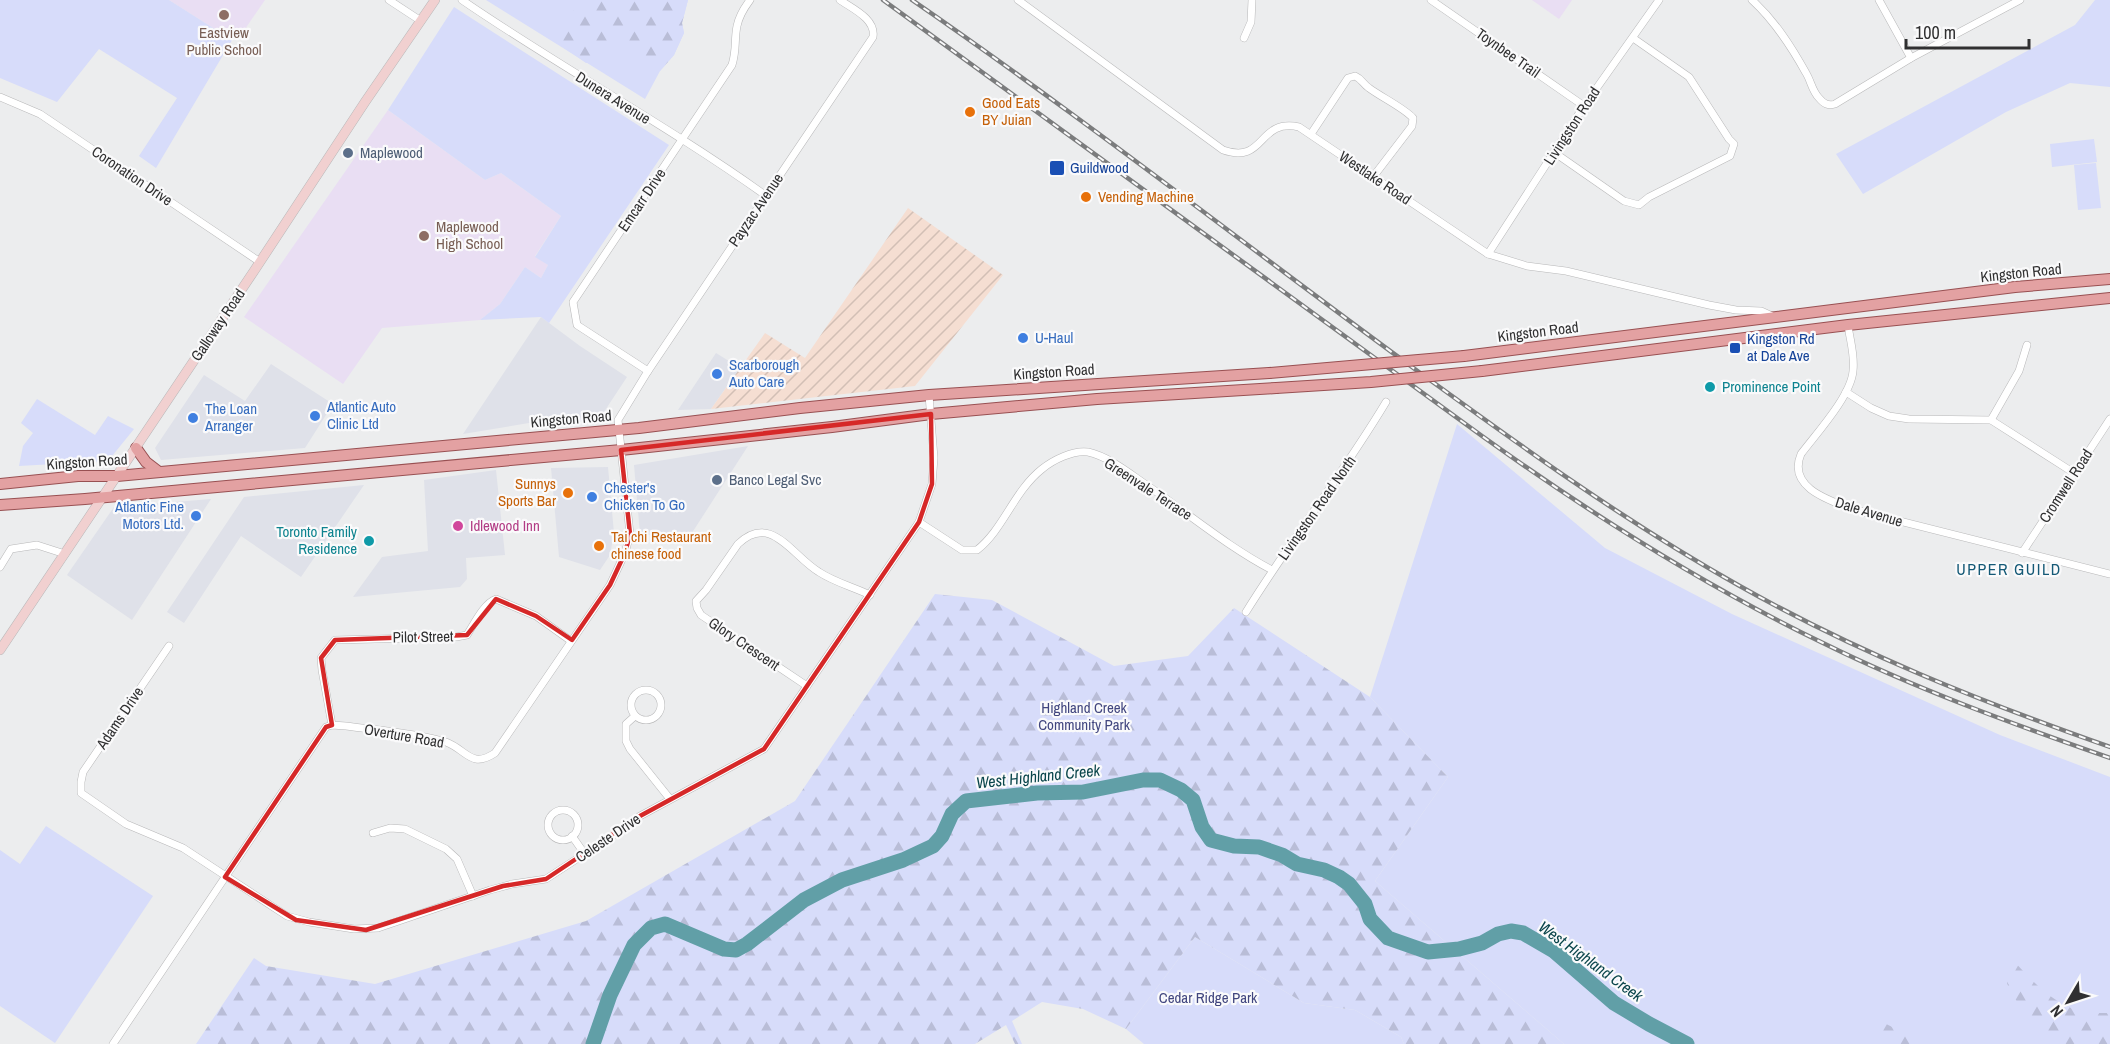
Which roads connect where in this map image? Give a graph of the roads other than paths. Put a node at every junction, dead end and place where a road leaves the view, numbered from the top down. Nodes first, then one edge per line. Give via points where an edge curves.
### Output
1 (390, 0) edge
2 (435, 0) edge
3 (462, 0) edge
4 (750, 0) edge
5 (840, 0) edge
6 (1018, 0) edge
7 (1252, 0) edge
8 (1431, 0) edge
9 (1659, 0) edge
10 (1752, 0) edge
11 (1879, 0) edge
12 (2020, 0) edge
13 (421, 21) junction
14 (1244, 38) dead end
15 (1633, 38) junction
16 (1911, 58) junction
17 (0, 97) edge
18 (1584, 106) junction
19 (1311, 134) junction
20 (682, 140) junction
21 (1555, 153) junction
22 (1374, 177) junction
23 (765, 195) junction
24 (1488, 254) junction
25 (260, 262) junction
26 (2110, 279) edge
27 (2110, 298) edge
28 (1777, 318) junction
29 (1848, 325) junction
30 (2027, 345) dead end
31 (648, 371) junction
32 (1846, 392) junction
33 (929, 395) junction
34 (1386, 402) dead end
35 (932, 414) junction
36 (2110, 419) edge
37 (1991, 420) junction
38 (618, 430) junction
39 (135, 448) junction
40 (621, 450) junction
41 (160, 472) junction
42 (2074, 473) junction
43 (117, 476) junction
44 (0, 484) edge
45 (104, 496) junction
46 (0, 505) edge
47 (919, 522) junction
48 (2022, 553) junction
49 (65, 554) junction
50 (0, 567) edge
51 (1272, 570) junction
52 (2110, 574) edge
53 (870, 595) junction
54 (1246, 612) dead end
55 (571, 641) junction
56 (169, 646) dead end
57 (0, 650) edge
58 (807, 686) junction
59 (635, 716) junction
60 (332, 725) junction
61 (81, 793) joint
62 (670, 799) junction
63 (373, 833) dead end
64 (572, 836) junction
65 (585, 854) junction
66 (225, 877) junction
67 (473, 896) junction
68 (113, 1044) edge

1 - 13 street
2 - 13 street, Galloway Road
3 - 20 street, Dunera Avenue
4 - 20 street, Emcarr Drive via 737,27 732,65
5 - 23 street, Payzac Avenue via 869,21 873,37
6 - 19 street, Westlake Road via 1223,150 1234,154 1249,151 1269,132 1288,124
7 - 14 street via 1251,22
8 - 18 street, Toynbee Trail
9 - 15 street, Livingston Road
10 - 16 street via 1779,28 1815,94 1825,104 1835,104
11 - 16 street
12 - 16 street
13 - 25 street, Galloway Road
15 - 18 street, Livingston Road
15 - 21 street via 1689,78 1734,144 1730,156 1639,205 1624,201
17 - 25 street, Coronation Drive via 40,114
18 - 21 street, Livingston Road
19 - 22 street, Westlake Road
19 - 22 street via 1348,78 1362,79 1365,86 1413,118 1412,126
20 - 23 street, Dunera Avenue
20 - 31 street, Emcarr Drive via 573,302 577,325
21 - 24 street, Livingston Road
22 - 24 street, Westlake Road
23 - 31 street, Payzac Avenue
24 - 28 street, Westlake Road via 1709,305 1761,311
25 - 39 street, Galloway Road
26 - 28 main road, Kingston Road via 2014,287
27 - 29 main road, Kingston Road
28 - 33 main road, Kingston Road, bridge via 1464,356
29 - 32 street, Dale Avenue via 1854,354 1853,374
29 - 35 main road, Kingston Road, bridge via 1371,382
30 - 37 street via 2019,371
31 - 38 street, Payzac Avenue via 618,420
32 - 37 street via 1889,416
32 - 48 street, Dale Avenue via 1801,454 1798,474 1807,486 1852,509
33 - 35 street, Celeste Drive
33 - 38 main road, Kingston Road
34 - 51 street, Livingston Road North via 1356,453
35 - 40 main road, Kingston Road
35 - 47 street, Celeste Drive via 932,484
36 - 42 street, Cromwell Road
37 - 42 street
38 - 40 street, Overture Road
38 - 41 main road, Kingston Road
39 - 41 main road
39 - 43 street, Galloway Road
40 - 45 main road, Kingston Road
40 - 55 street, Overture Road via 630,534 610,585
41 - 43 main road, Kingston Road
42 - 48 street, Cromwell Road
43 - 44 main road, Kingston Road
43 - 45 street, Galloway Road
45 - 46 main road, Kingston Road
45 - 49 street, Galloway Road
47 - 51 street, Greenvale Terrace via 962,550 977,550 1021,489 1042,468 1064,456 1086,452 1127,471
47 - 53 street, Celeste Drive
48 - 52 street, Dale Avenue
49 - 50 street via 37,545 11,549
49 - 57 street, Galloway Road
51 - 54 street, Livingston Road North
53 - 58 street, Celeste Drive
53 - 58 street, Glory Crescent via 819,573 777,536 756,532 738,544 696,601 701,615
55 - 60 street, Overture Road via 495,753 485,760 473,759 449,743 434,739
55 - 60 street, Pilot Street via 536,616 496,600 487,606 467,635 456,638 335,640 321,658
56 - 61 street, Adams Drive via 84,772
58 - 62 street, Celeste Drive via 764,749
59 - 59 street via 644,721 658,715 658,696 645,690 636,694 631,702
59 - 62 street via 626,724 626,741
60 - 66 street via 320,734
61 - 66 street, Celeste Drive via 115,818 183,848
62 - 65 street, Celeste Drive
63 - 67 street via 405,829 446,849 457,859
64 - 64 street via 578,824 574,815 561,810 553,814 551,832 558,838
64 - 65 street
65 - 67 street, Celeste Drive via 546,879
66 - 67 street, Celeste Drive via 296,920 366,930
66 - 68 street

